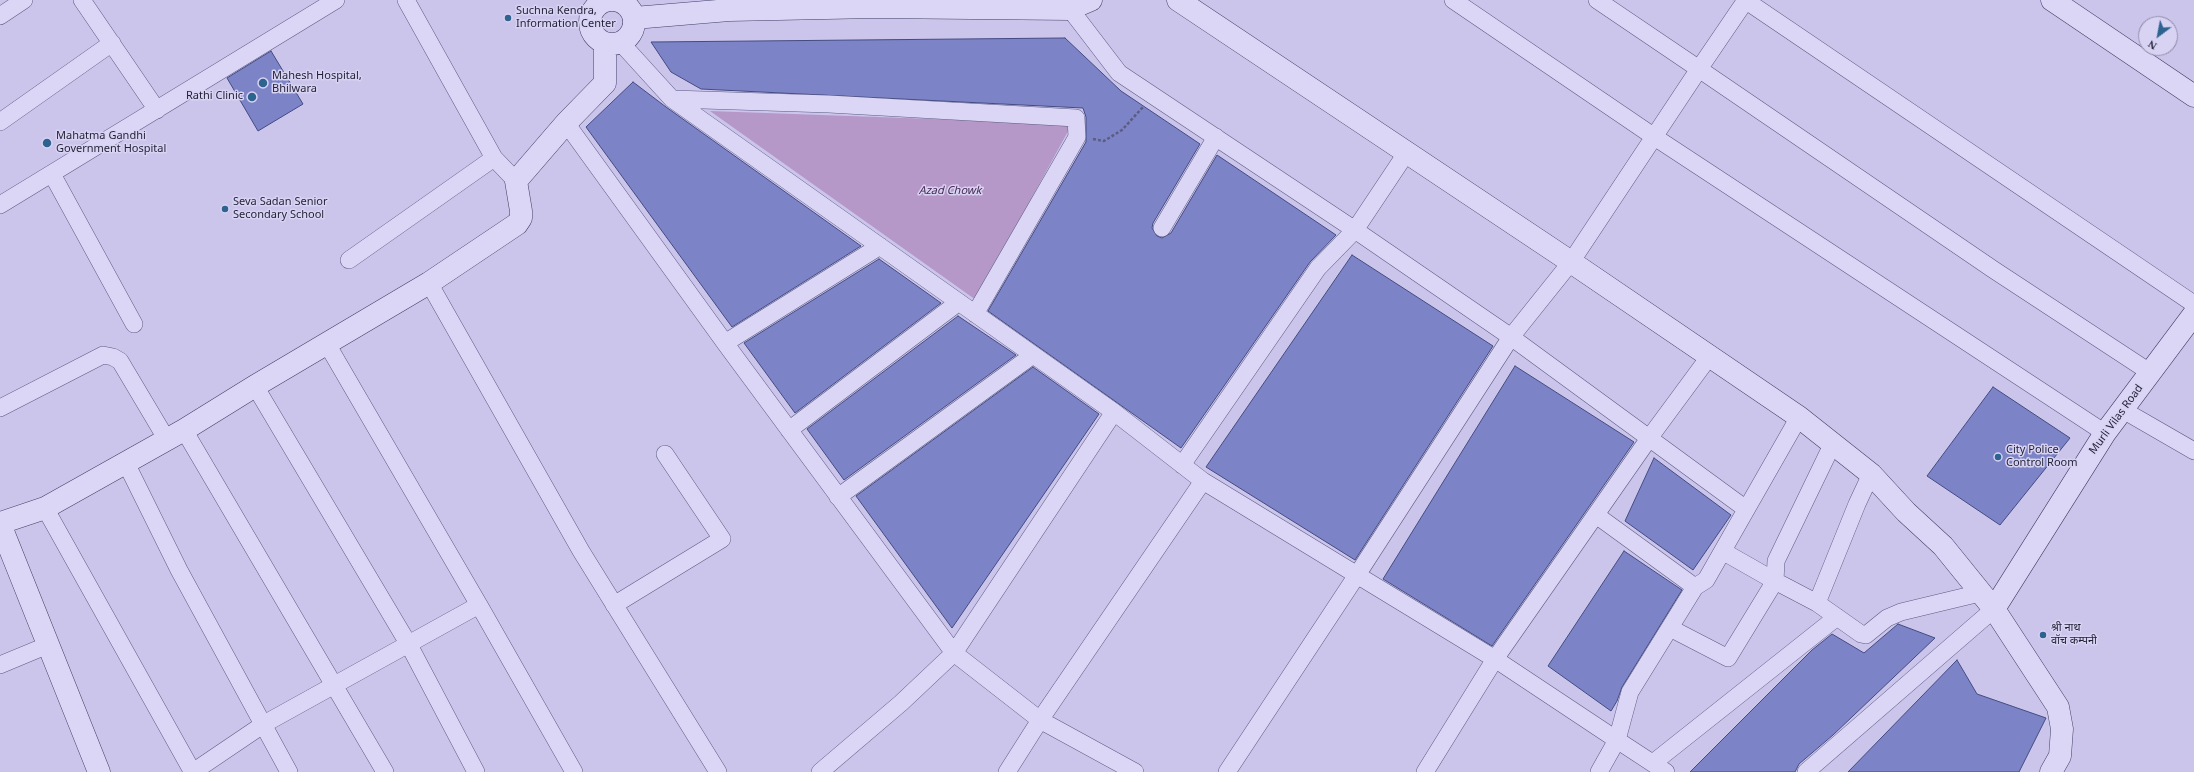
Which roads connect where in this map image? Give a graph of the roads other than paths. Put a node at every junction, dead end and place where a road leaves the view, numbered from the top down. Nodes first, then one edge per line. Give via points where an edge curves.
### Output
1 (24, 0) edge
2 (82, 0) edge
3 (336, 0) edge
4 (406, 0) edge
5 (1091, 0) edge
6 (1178, 0) edge
7 (1453, 0) edge
8 (1597, 0) edge
9 (1746, 0) edge
10 (2052, 0) edge
11 (594, 3) edge
12 (727, 5) edge
13 (1070, 9) junction
14 (0, 16) edge
15 (634, 18) junction
16 (112, 43) junction
17 (613, 43) junction
18 (1699, 69) junction
19 (2194, 96) edge
20 (672, 99) junction
21 (157, 110) junction
22 (0, 122) edge
23 (566, 123) junction
24 (1653, 136) junction
25 (1216, 137) junction
26 (1407, 152) junction
27 (494, 158) junction
28 (52, 174) junction
29 (516, 181) junction
30 (0, 205) edge
31 (1162, 228) dead end
32 (1355, 230) junction
33 (880, 246) junction
34 (349, 260) dead end
35 (1571, 262) junction
36 (429, 283) junction
37 (959, 302) junction
38 (2194, 304) edge
39 (975, 314) junction
40 (2194, 314) edge
41 (134, 324) dead end
42 (1511, 337) junction
43 (725, 343) junction
44 (327, 344) junction
45 (1034, 355) junction
46 (1709, 358) junction
47 (2151, 373) junction
48 (255, 386) junction
49 (0, 408) edge
50 (2123, 410) junction
51 (1114, 412) junction
52 (1799, 418) junction
53 (789, 430) junction
54 (2105, 434) junction
55 (176, 435) junction
56 (1650, 437) junction
57 (1833, 443) junction
58 (2194, 451) edge
59 (665, 454) dead end
60 (126, 463) junction
61 (1182, 465) junction
62 (1871, 474) junction
63 (1203, 481) junction
64 (838, 497) junction
65 (45, 508) junction
66 (1746, 509) junction
67 (1596, 515) junction
68 (0, 524) edge
69 (1724, 552) junction
70 (1357, 575) junction
71 (1775, 582) junction
72 (1695, 587) junction
73 (1980, 593) junction
74 (1817, 602) junction
75 (479, 605) junction
76 (614, 605) junction
77 (1994, 610) junction
78 (1837, 617) junction
79 (1670, 628) junction
80 (48, 645) junction
81 (409, 645) junction
82 (954, 653) junction
83 (1495, 659) junction
84 (0, 664) edge
85 (335, 686) junction
86 (1040, 720) junction
87 (264, 724) junction
88 (1617, 740) junction
89 (1660, 768) edge
90 (99, 772) edge
91 (192, 772) edge
92 (289, 772) edge
93 (385, 772) edge
94 (476, 772) edge
95 (574, 772) edge
96 (718, 772) edge
97 (820, 772) edge
98 (1007, 772) edge
99 (1136, 772) edge
100 (1227, 772) edge
101 (1425, 772) edge
102 (1599, 772) edge
103 (1806, 772) edge
104 (2051, 772) edge

1 - 14 street
2 - 16 street
3 - 21 street
4 - 27 street
5 - 13 street
6 - 26 street
7 - 24 street
8 - 18 street
9 - 18 street
9 - 38 street
10 - 19 street
11 - 15 street via 616,0 627,6
11 - 17 street via 589,24 594,36
12 - 13 street
12 - 15 street
13 - 25 street via 1119,73
15 - 17 street via 632,33
16 - 21 street
16 - 22 street
17 - 20 street
17 - 23 street via 605,83
18 - 24 street
18 - 47 street via 1994,270
20 - 33 street
20 - 39 street via 829,104 1076,118 1076,137
21 - 28 street
23 - 29 street
23 - 43 street
24 - 35 street
24 - 54 street
25 - 31 street
25 - 32 street
26 - 32 street
26 - 35 street
27 - 29 street
27 - 34 street
28 - 30 street
28 - 41 street
29 - 36 street via 521,211 521,218 517,224
32 - 42 street
32 - 61 street via 1318,268
33 - 37 street
33 - 43 street
35 - 42 street
35 - 46 street
36 - 44 street
36 - 76 street
37 - 39 street
37 - 53 street
39 - 45 street
40 - 47 street, Murli Vilas Road
42 - 56 street
42 - 70 street
43 - 53 street
44 - 48 street
44 - 75 street
45 - 51 street
45 - 64 street
46 - 52 street
46 - 56 street
47 - 50 street, Murli Vilas Road
48 - 55 street
48 - 81 street
49 - 55 street via 103,355 120,361
50 - 54 street, Murli Vilas Road
50 - 58 street
51 - 61 street
51 - 82 street
52 - 57 street
52 - 66 street
53 - 64 street
54 - 77 street, Murli Vilas Road
55 - 60 street
55 - 85 street
56 - 66 street
56 - 67 street
57 - 62 street
57 - 71 street via 1776,561
59 - 76 street via 722,539
60 - 65 street
60 - 87 street via 179,570
61 - 63 street
62 - 73 street via 1906,512 1943,546
62 - 74 street via 1856,504
63 - 70 street
63 - 86 street
64 - 82 street
65 - 68 street
65 - 91 street
66 - 69 street
67 - 72 street
67 - 83 street
68 - 80 street
69 - 71 street
69 - 72 street via 1706,580
70 - 83 street
70 - 100 street
71 - 74 street
71 - 79 street via 1728,658
72 - 79 street
73 - 77 street
73 - 78 street via 1901,612 1887,618 1866,635
74 - 78 street
75 - 81 street
75 - 95 street
76 - 96 street
77 - 103 street
77 - 104 street via 2058,707 2062,729 2060,756
78 - 89 street
79 - 88 street via 1630,692
80 - 84 street
80 - 90 street
81 - 85 street
81 - 94 street
82 - 86 street
82 - 97 street via 901,703
83 - 88 street
83 - 101 street
85 - 87 street
85 - 93 street
86 - 98 street
86 - 99 street
87 - 91 street
87 - 92 street
88 - 89 street
88 - 102 street

